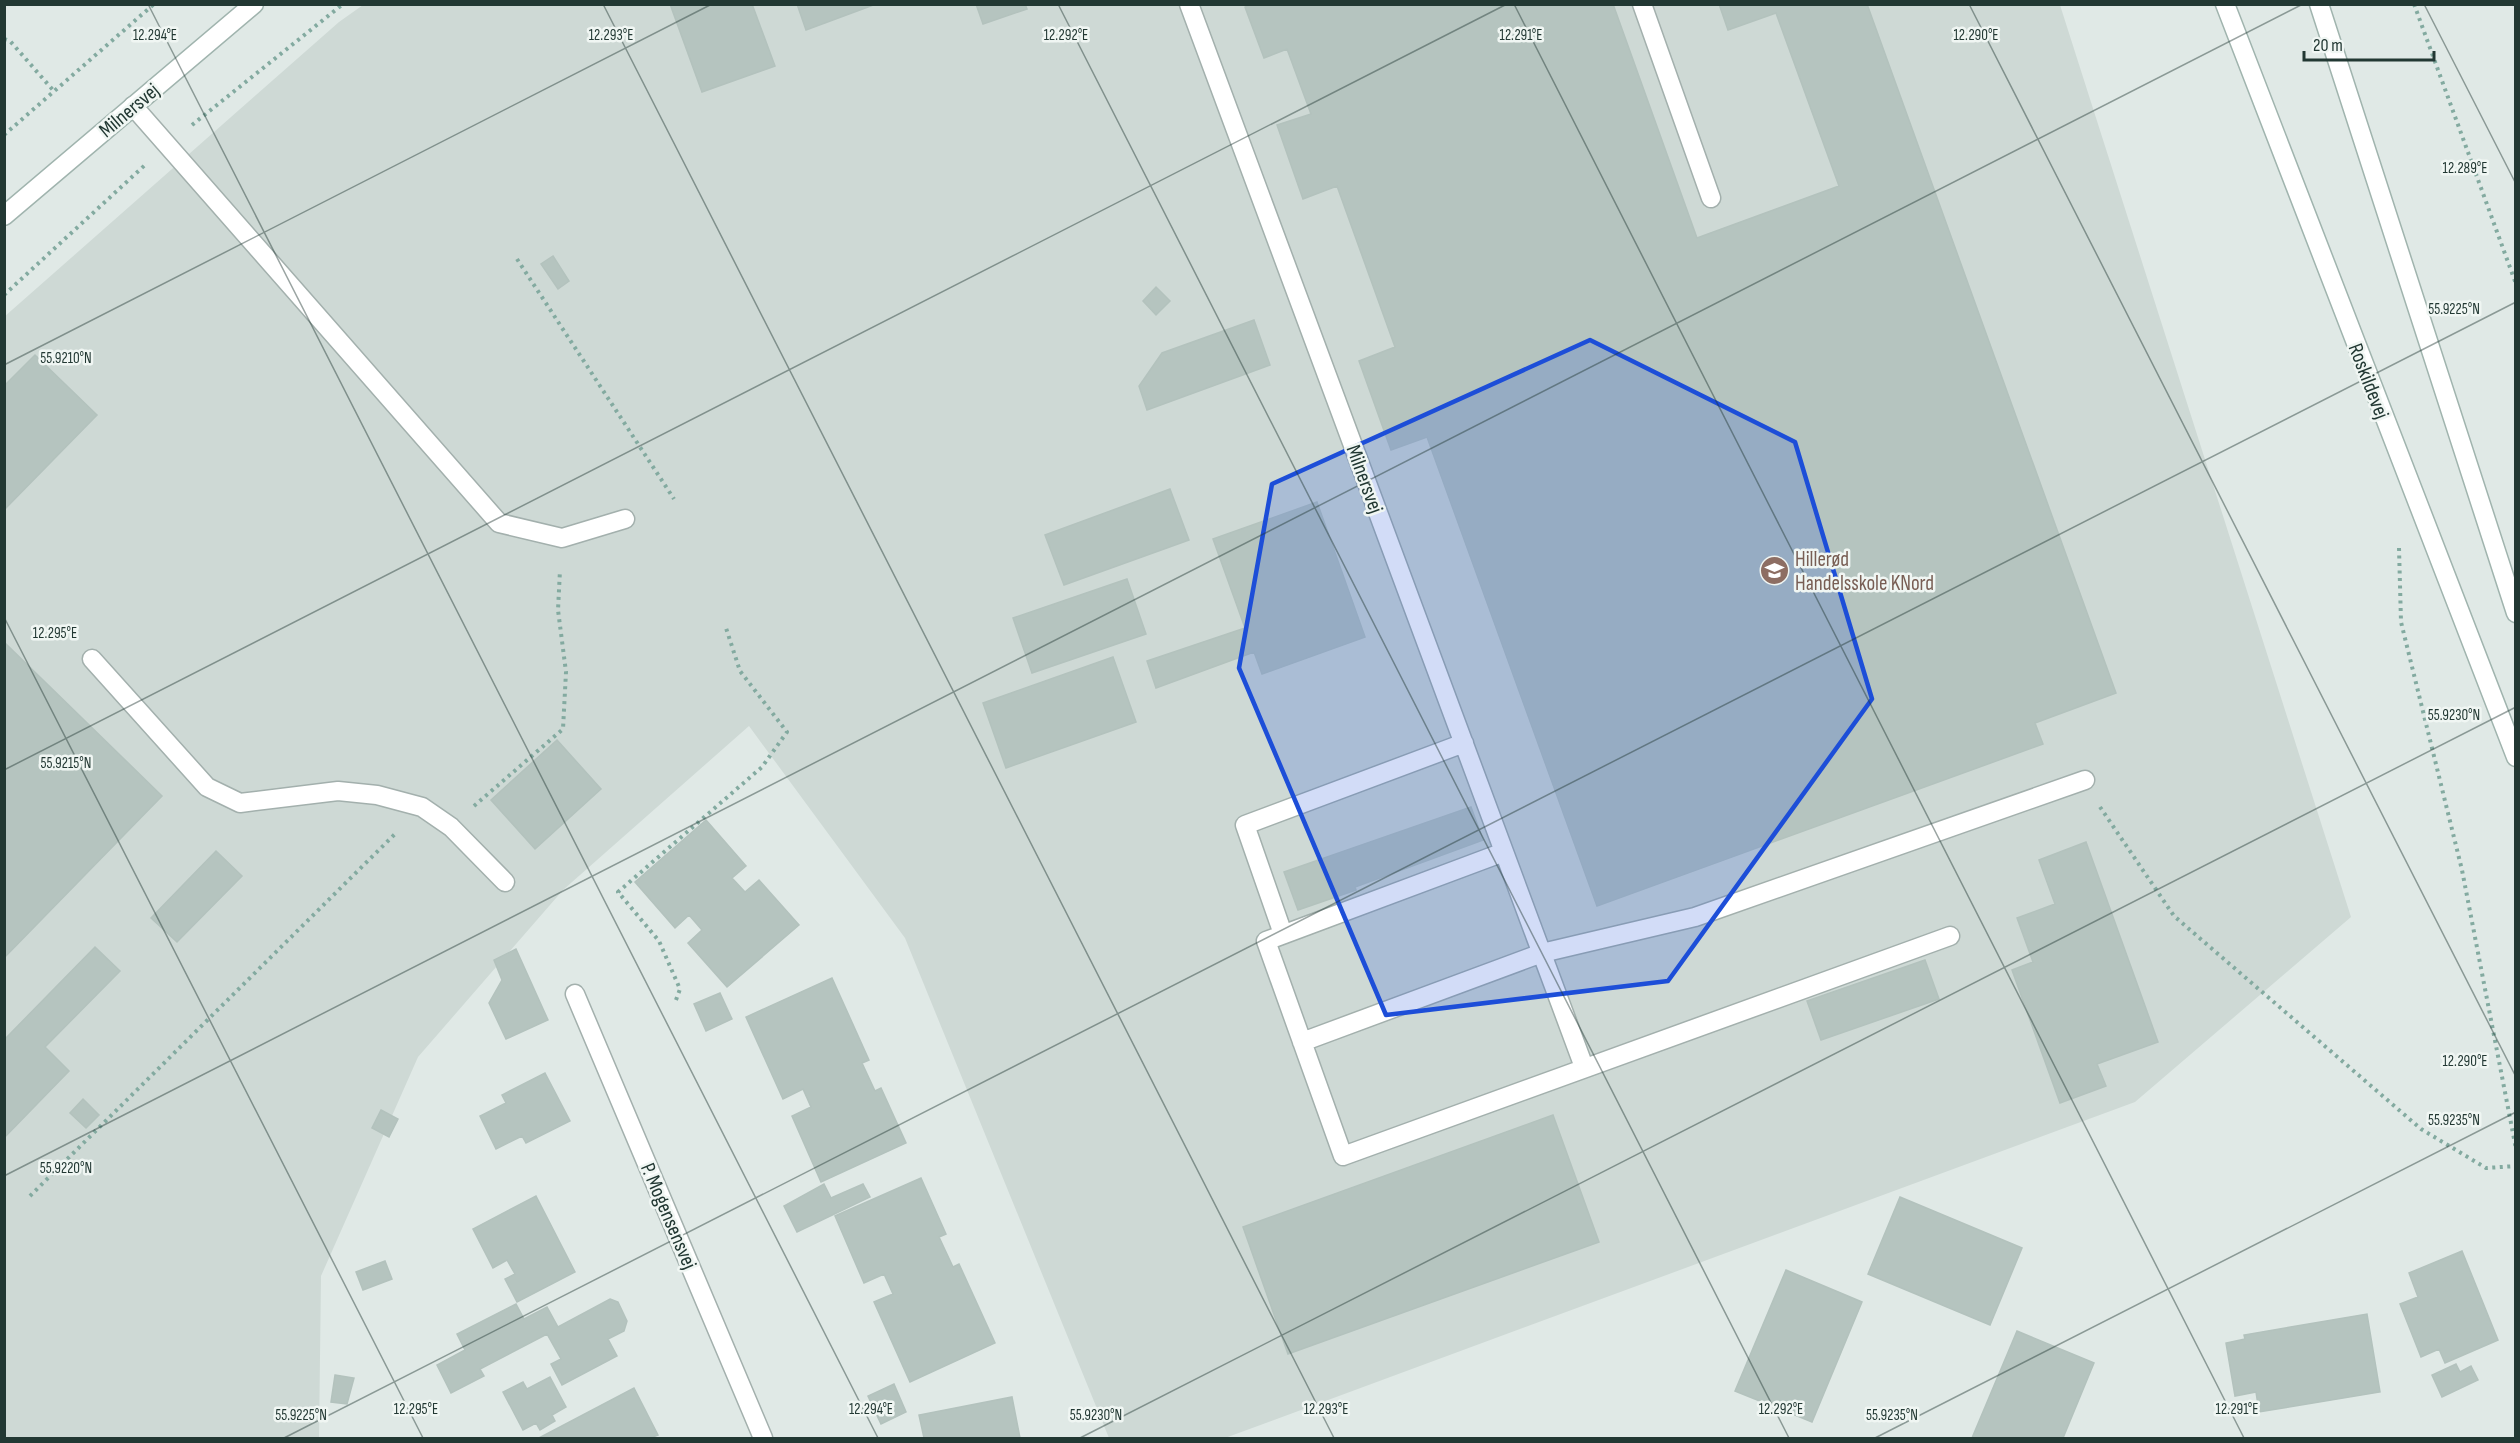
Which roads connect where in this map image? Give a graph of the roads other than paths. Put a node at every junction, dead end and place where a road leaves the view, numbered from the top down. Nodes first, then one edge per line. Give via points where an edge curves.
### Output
1 (254, 4) edge
2 (1189, 4) edge
3 (1642, 4) edge
4 (2225, 4) edge
5 (2319, 4) edge
6 (133, 106) junction
7 (1711, 198) dead end
8 (4, 216) edge
9 (625, 519) dead end
10 (2516, 613) edge
11 (92, 659) dead end
12 (1464, 743) junction
13 (2516, 757) edge
14 (2085, 780) road end
15 (1504, 852) junction
16 (505, 882) dead end
17 (1283, 934) junction
18 (1950, 936) dead end
19 (1542, 953) junction
20 (575, 994) dead end
21 (1302, 1042) junction
22 (1584, 1067) junction
23 (763, 1438) edge

1 - 6 street, Milnersvej
2 - 12 street, Milnersvej
3 - 7 street
4 - 13 street, Roskildevej
5 - 10 street
6 - 8 street, Milnersvej
6 - 9 street via 499,523 562,538
11 - 16 street via 207,787 240,803 338,791 377,795 422,807 451,827
12 - 15 street, Milnersvej
12 - 17 street via 1245,825
14 - 19 street via 1695,917
15 - 17 street
15 - 19 street, Milnersvej
17 - 21 street via 1266,941
18 - 22 street
19 - 21 street
19 - 22 street, Milnersvej
20 - 23 street, P. Mogensensvej
21 - 22 street via 1343,1156

